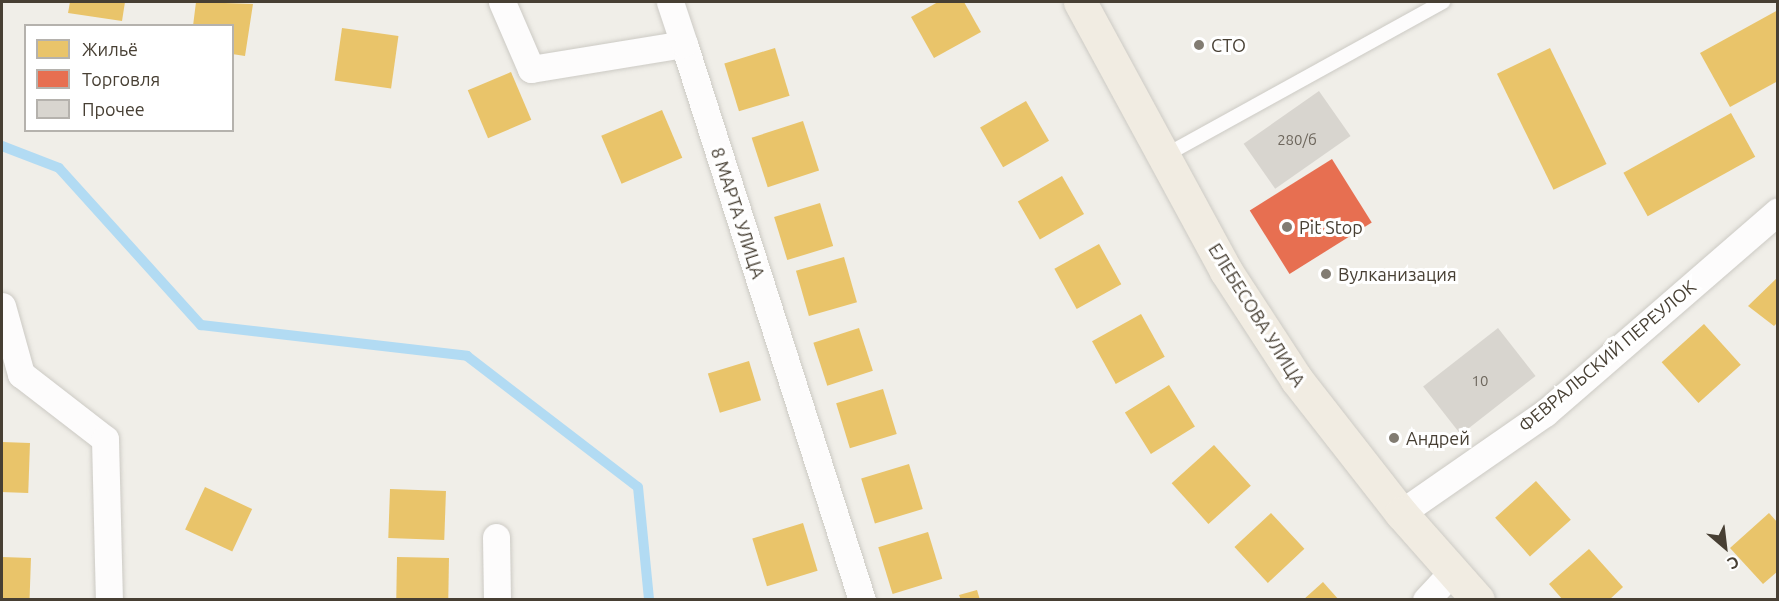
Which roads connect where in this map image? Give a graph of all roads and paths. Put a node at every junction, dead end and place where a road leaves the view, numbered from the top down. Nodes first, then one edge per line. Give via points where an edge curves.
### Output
1 (502, 2) edge
2 (670, 2) edge
3 (1080, 2) edge
4 (1443, 2) edge
5 (684, 44) junction
6 (1164, 156) junction
7 (1778, 211) edge
8 (2, 306) edge
9 (1401, 513) junction
10 (496, 537) dead end
11 (1453, 571) junction
12 (110, 600) edge
13 (496, 600) edge
14 (862, 600) edge
15 (1426, 600) edge
16 (1478, 600) edge

1 - 5 street via 531,69
2 - 5 street, 8 МАРТА УЛИЦА
3 - 6 main road, ЕЛЕБЕСОВА УЛИЦА
4 - 6 lane
5 - 14 street, 8 МАРТА УЛИЦА
6 - 9 main road, ЕЛЕБЕСОВА УЛИЦА via 1226,271 1297,380
7 - 9 street, ФЕВРАЛЬСКИЙ ПЕРЕУЛОК via 1545,413
8 - 12 street via 21,374 105,439
9 - 11 main road, ЕЛЕБЕСОВА УЛИЦА
10 - 13 street
11 - 15 street
11 - 16 main road, ЕЛЕБЕСОВА УЛИЦА

